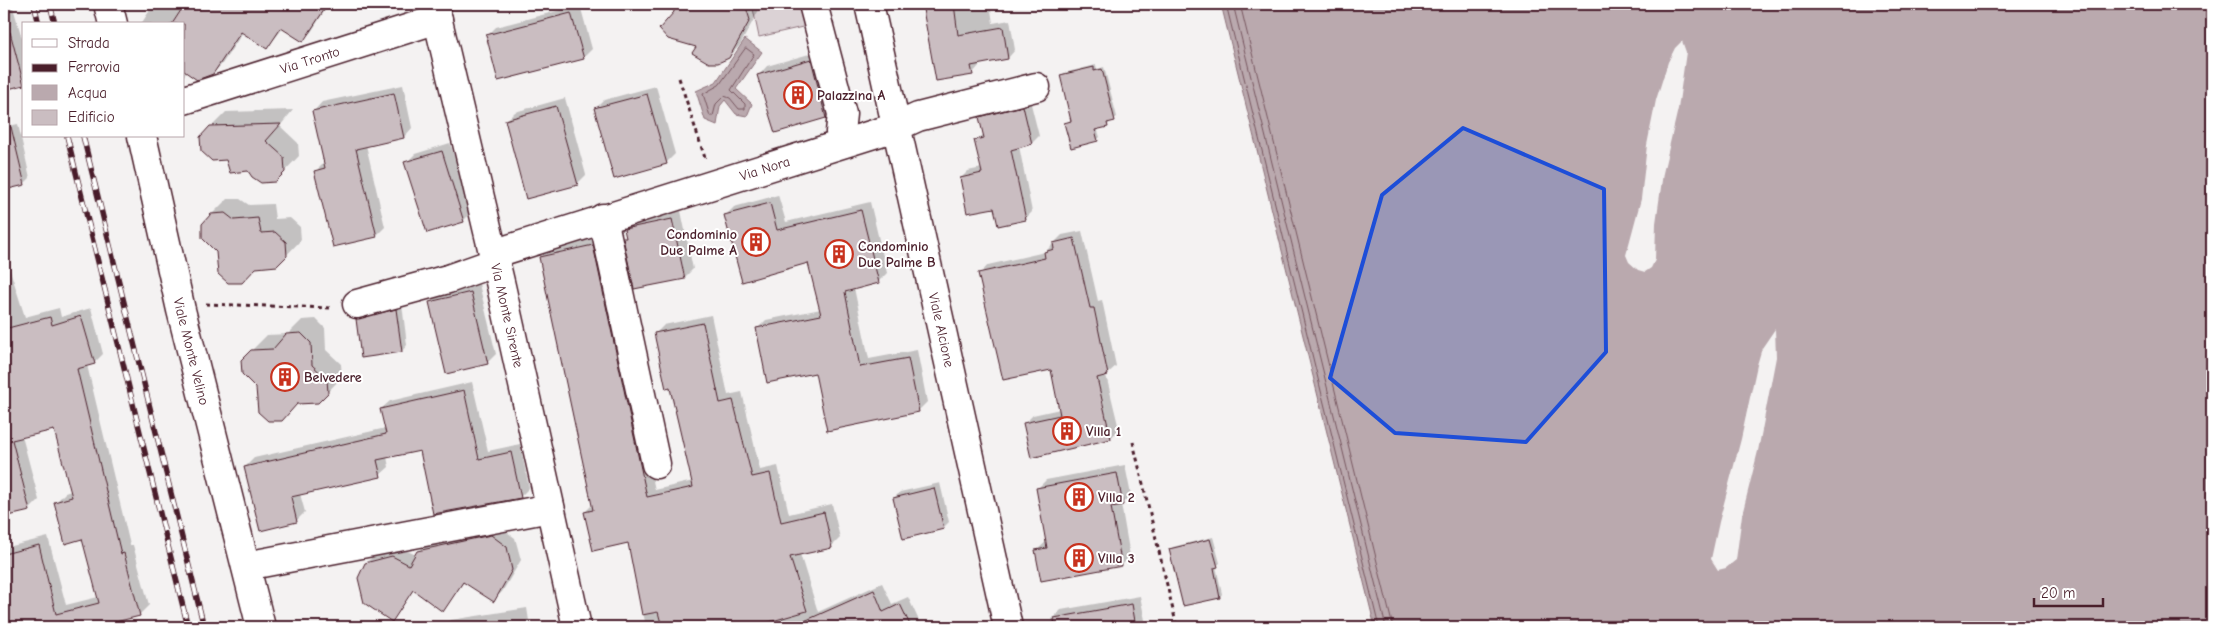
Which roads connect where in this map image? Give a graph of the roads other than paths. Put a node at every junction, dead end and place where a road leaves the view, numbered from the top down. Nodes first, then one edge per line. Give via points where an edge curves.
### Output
1 (108, 4) edge
2 (813, 4) edge
3 (868, 4) edge
4 (436, 12) edge
5 (112, 22) edge
6 (1036, 87) dead end
7 (185, 100) edge
8 (896, 127) junction
9 (142, 138) edge
10 (843, 143) junction
11 (603, 218) junction
12 (495, 261) junction
13 (357, 304) road end
14 (656, 464) dead end
15 (550, 508) junction
16 (246, 566) junction
17 (261, 627) edge
18 (577, 627) edge
19 (1008, 627) edge

1 - 5 street
2 - 10 street via 842,114 840,132
3 - 8 street, Viale Alcione
4 - 7 street, Via Tronto
4 - 12 street, Via Monte Sirente
6 - 8 street, Via Nora via 918,118
8 - 10 street, Via Nora
8 - 19 street, Viale Alcione
9 - 16 street, Viale Monte Velino
10 - 11 street, Via Nora
11 - 12 street, Via Nora
11 - 14 street
12 - 13 street, Via Nora via 448,279
12 - 15 street, Via Monte Sirente
15 - 16 street
15 - 18 street, Via Monte Sirente
16 - 17 street, Viale Monte Velino

